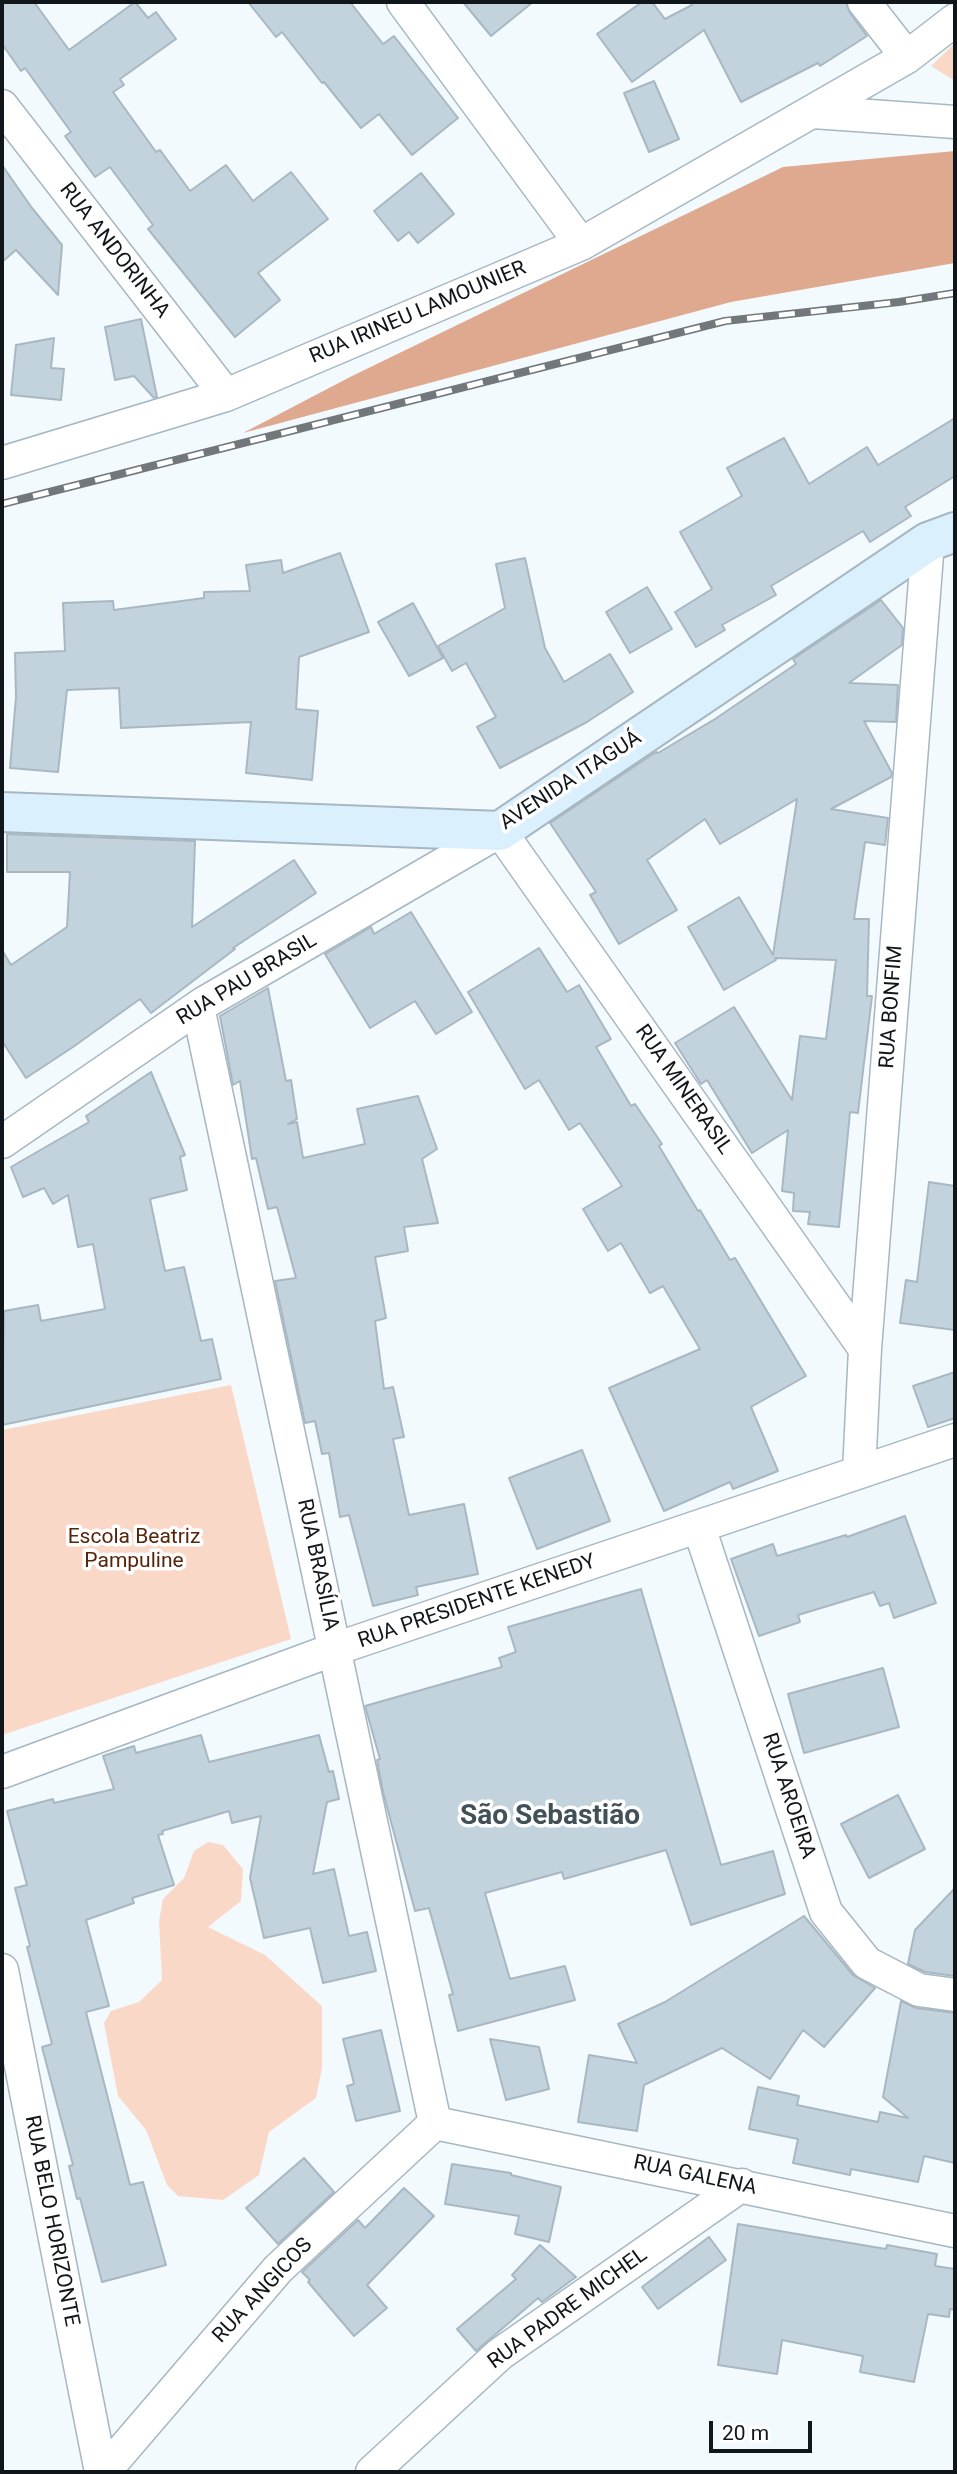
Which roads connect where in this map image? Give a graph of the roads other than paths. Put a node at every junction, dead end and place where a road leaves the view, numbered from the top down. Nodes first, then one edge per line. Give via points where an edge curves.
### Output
1 (403, 2) edge
2 (864, 2) edge
3 (955, 20) edge
4 (907, 57) junction
5 (2, 106) edge
6 (813, 112) junction
7 (955, 122) edge
8 (581, 244) junction
9 (226, 395) junction
10 (2, 463) edge
11 (942, 537) edge
12 (2, 812) edge
13 (500, 831) junction
14 (198, 1007) junction
15 (2, 1142) edge
16 (865, 1349) junction
17 (955, 1440) edge
18 (859, 1472) junction
19 (699, 1527) junction
20 (335, 1649) junction
21 (2, 1772) edge
22 (2, 1970) edge
23 (955, 1995) edge
24 (435, 2123) junction
25 (742, 2186) junction
26 (955, 2231) edge
27 (103, 2472) edge
28 (372, 2472) edge

1 - 8 street
2 - 4 street
3 - 4 street, RUA IRINEU LAMOUNIER
4 - 6 street, RUA IRINEU LAMOUNIER
5 - 9 street, RUA ANDORINHA
6 - 7 street
6 - 8 street, RUA IRINEU LAMOUNIER
8 - 9 street, RUA IRINEU LAMOUNIER
9 - 10 street, RUA IRINEU LAMOUNIER
11 - 13 main road, AVENIDA ITAGUÁ
11 - 16 street, RUA BONFIM
12 - 13 main road, AVENIDA ITAGUÁ
13 - 14 street, RUA PAU BRASIL
13 - 16 street, RUA MINERASIL
14 - 15 street, RUA PAU BRASIL
14 - 20 street, RUA BRASÍLIA
16 - 18 street, RUA BONFIM
17 - 18 street, RUA PRESIDENTE KENEDY
18 - 19 street, RUA PRESIDENTE KENEDY
19 - 20 street, RUA PRESIDENTE KENEDY
19 - 23 street, RUA AROEIRA via 826,1912 867,1963 919,1990
20 - 21 street, RUA PRESIDENTE KENEDY
20 - 24 street, RUA BRASÍLIA
22 - 27 street, RUA BELO HORIZONTE
24 - 25 street, RUA GALENA
24 - 27 street, RUA ANGICOS via 278,2269
25 - 26 street, RUA GALENA
25 - 28 street, RUA PADRE MICHEL via 500,2354

